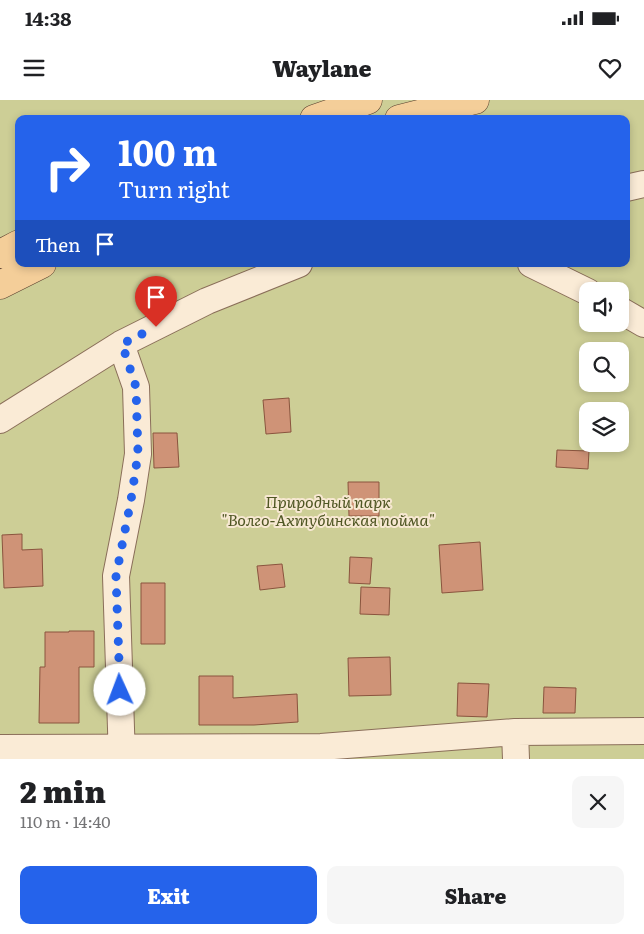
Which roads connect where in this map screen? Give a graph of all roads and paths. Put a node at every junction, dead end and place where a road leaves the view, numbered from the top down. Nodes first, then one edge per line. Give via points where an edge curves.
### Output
1 (368, 100) edge
2 (475, 100) edge
3 (325, 115) edge
4 (415, 115) edge
5 (644, 184) edge
6 (630, 187) edge
7 (15, 246) edge
8 (0, 254) edge
9 (36, 267) edge
10 (292, 267) edge
11 (537, 267) edge
12 (0, 285) edge
13 (579, 288) edge
14 (629, 315) edge
15 (644, 324) edge
16 (122, 344) junction
17 (0, 420) edge
18 (644, 731) edge
19 (514, 732) junction
20 (0, 748) edge
21 (321, 753) edge
22 (122, 754) edge
23 (516, 759) edge

1 - 3 main road
2 - 4 main road
5 - 6 street
7 - 8 main road
9 - 12 main road
10 - 16 street via 207,301
11 - 13 street
14 - 15 street
16 - 17 street
16 - 22 street via 136,387 138,454 116,576
18 - 19 street
19 - 21 street
19 - 23 street
20 - 22 street
21 - 22 street

